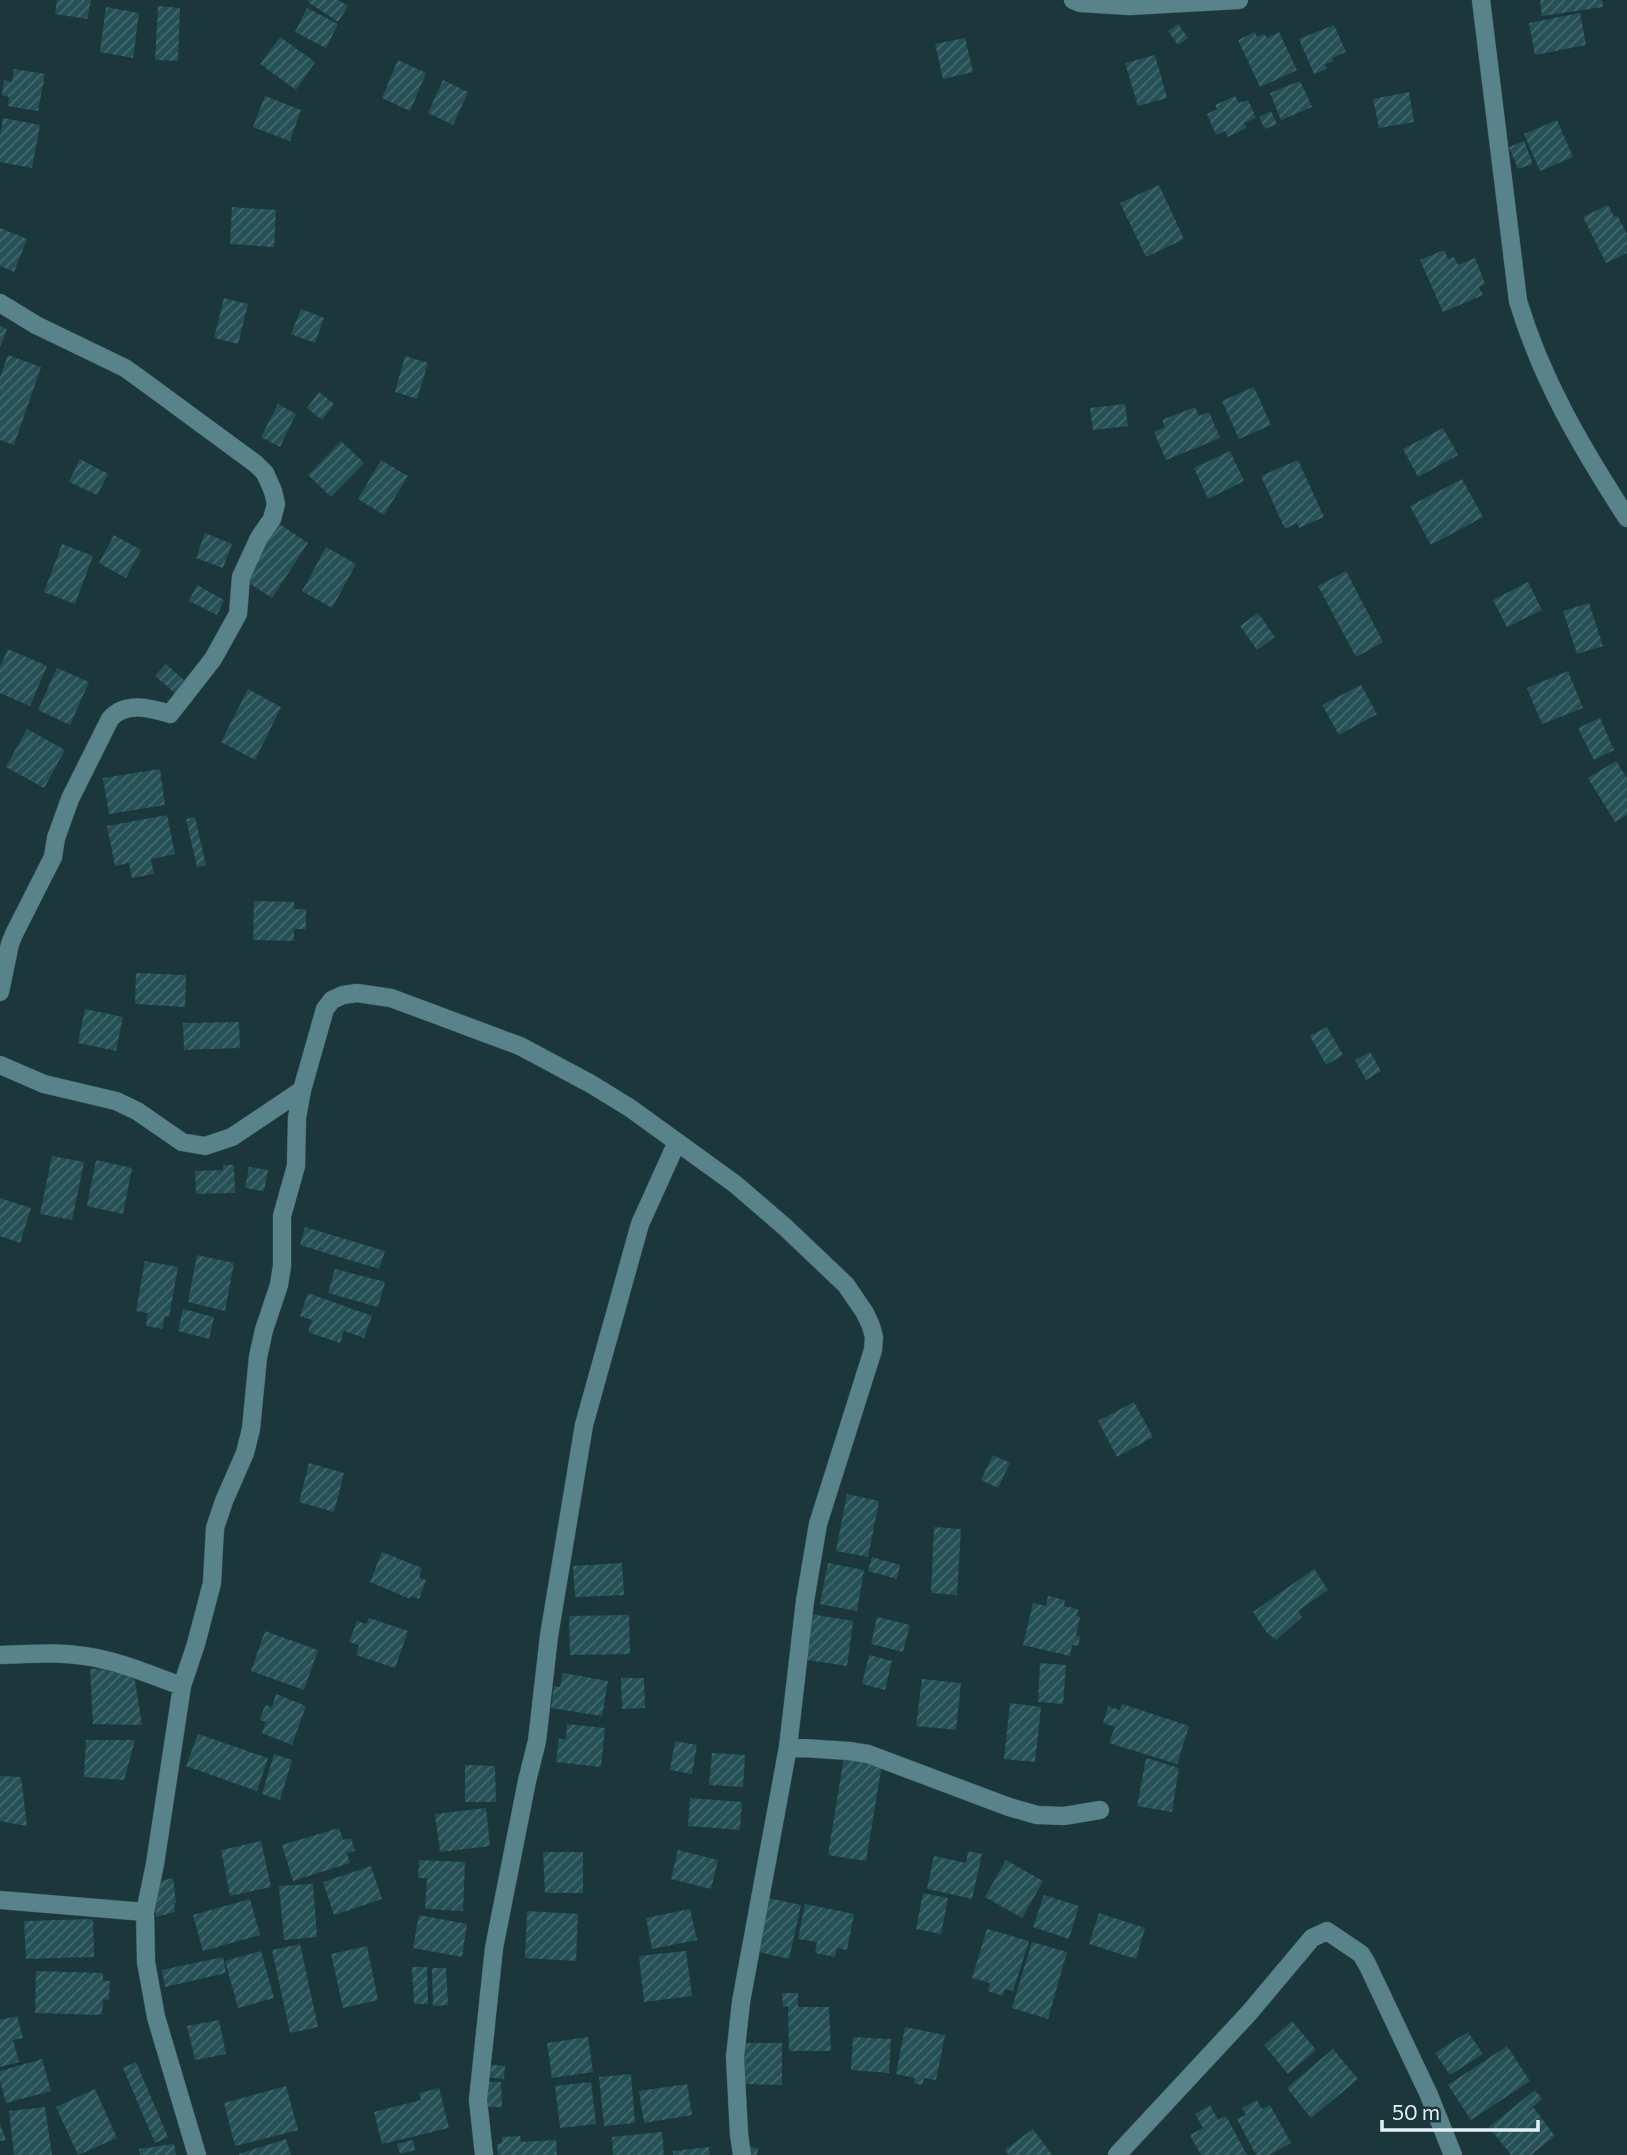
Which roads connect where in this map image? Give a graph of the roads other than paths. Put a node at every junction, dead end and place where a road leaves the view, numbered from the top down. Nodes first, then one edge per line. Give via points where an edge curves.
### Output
1 (1073, 0) edge
2 (1239, 0) edge
3 (1481, 0) edge
4 (0, 303) edge
5 (1627, 518) edge
6 (5, 940) edge
7 (0, 992) edge
8 (0, 1065) edge
9 (302, 1090) junction
10 (677, 1142) junction
11 (0, 1655) edge
12 (182, 1686) junction
13 (788, 1747) junction
14 (1100, 1810) dead end
15 (0, 1900) edge
16 (145, 1912) junction
17 (197, 2155) edge
18 (484, 2155) edge
19 (742, 2155) edge
20 (1117, 2155) edge
21 (1453, 2155) edge

1 - 2 street via 1130,6
3 - 5 street via 1518,301 1546,378
4 - 6 street via 139,378 256,464 265,473 276,505 241,578 238,614 213,659 170,713 146,707 124,709 110,719 71,799 53,857
6 - 7 street
8 - 9 street via 44,1084 116,1101 182,1142 205,1146 232,1137
9 - 10 street via 325,1009 332,1000 357,993 391,998 520,1046 610,1096
9 - 12 street via 296,1166 282,1216 282,1266 258,1357 251,1429 215,1528 212,1583
10 - 13 street via 735,1184 846,1285 874,1336 818,1524
10 - 18 street via 640,1224 584,1425 549,1636 537,1741 494,1948 478,2100
11 - 12 street via 39,1653 99,1659
12 - 16 street
13 - 14 street via 868,1754 1037,1815
13 - 19 street via 741,2003 736,2057
15 - 16 street
16 - 17 street via 146,1962 156,2017
20 - 21 street via 1312,1938 1327,1931 1361,1954 1367,1964

